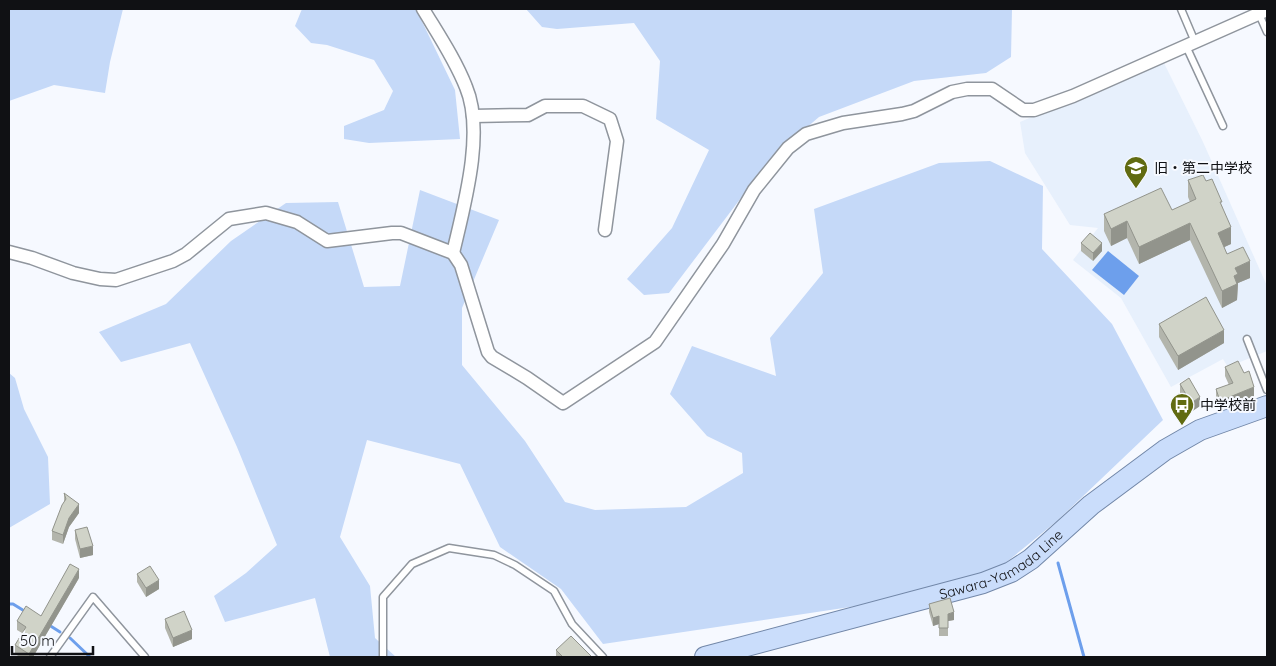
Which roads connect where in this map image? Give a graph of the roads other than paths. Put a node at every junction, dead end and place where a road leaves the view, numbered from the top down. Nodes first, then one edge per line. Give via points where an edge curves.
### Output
1 (423, 9) edge
2 (1181, 9) edge
3 (1263, 12) edge
4 (1267, 32) edge
5 (1191, 44) junction
6 (473, 116) junction
7 (1223, 126) dead end
8 (606, 230) dead end
9 (9, 252) edge
10 (453, 253) junction
11 (1247, 339) dead end
12 (1267, 390) edge
13 (1267, 406) edge
14 (50, 657) edge
15 (145, 657) edge
16 (383, 657) edge
17 (603, 657) edge
18 (705, 657) edge

1 - 6 street via 452,57 466,88
2 - 5 lane
3 - 4 lane
3 - 5 street
5 - 7 lane
5 - 10 street via 1034,110 1023,110 992,89 967,89 952,92 914,111 843,123 806,134 788,148 754,190 723,244 656,342 563,403 488,352 461,265
6 - 8 street via 528,115 545,106 582,106 610,119 617,141
6 - 10 street via 470,170
9 - 10 street via 73,273 116,280 186,254 229,219 266,213 297,222 327,241 401,233
11 - 12 lane
13 - 18 main road, Sawara-Yamada Line via 1200,430 1166,450 1091,505 1032,559 1011,572 983,583
14 - 15 lane via 93,597
16 - 17 lane via 383,597 412,564 449,548 494,555 516,565 554,591 572,624

